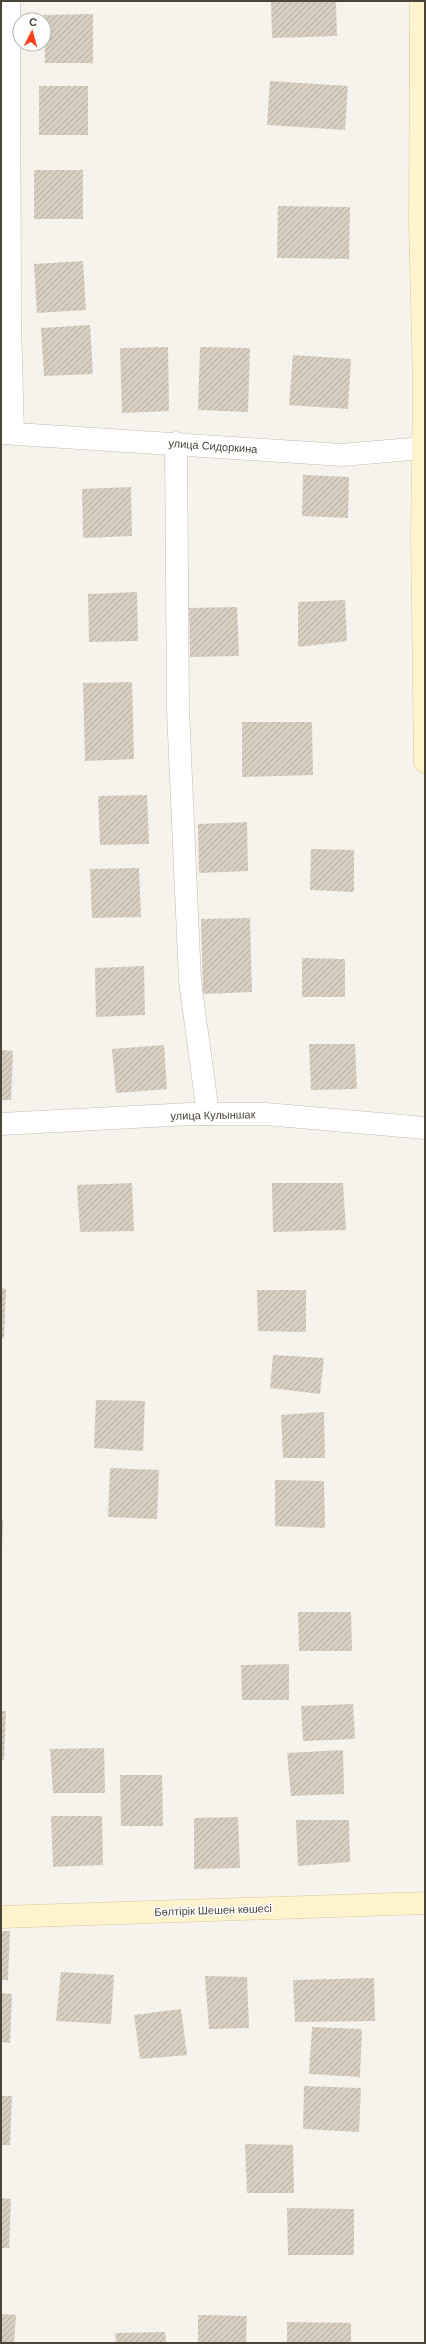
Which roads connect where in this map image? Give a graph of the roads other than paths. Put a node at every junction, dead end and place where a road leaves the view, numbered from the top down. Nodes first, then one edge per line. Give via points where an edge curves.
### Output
1 (9, 1) edge
2 (420, 1) edge
3 (7, 433) edge
4 (176, 443) junction
5 (424, 448) edge
6 (425, 762) edge
7 (208, 1114) junction
8 (1, 1124) edge
9 (425, 1128) edge
10 (425, 1903) edge
11 (1, 1917) edge

1 - 3 street via 10,322
2 - 5 main road
3 - 4 street, улица Сидоркина
4 - 5 street, улица Сидоркина via 342,455
4 - 7 street via 178,710 190,981
5 - 6 main road via 422,536
7 - 8 street, улица Кулыншак
7 - 9 street, улица Кулыншак via 266,1114
10 - 11 main road, Бөлтірік Шешен көшесі

